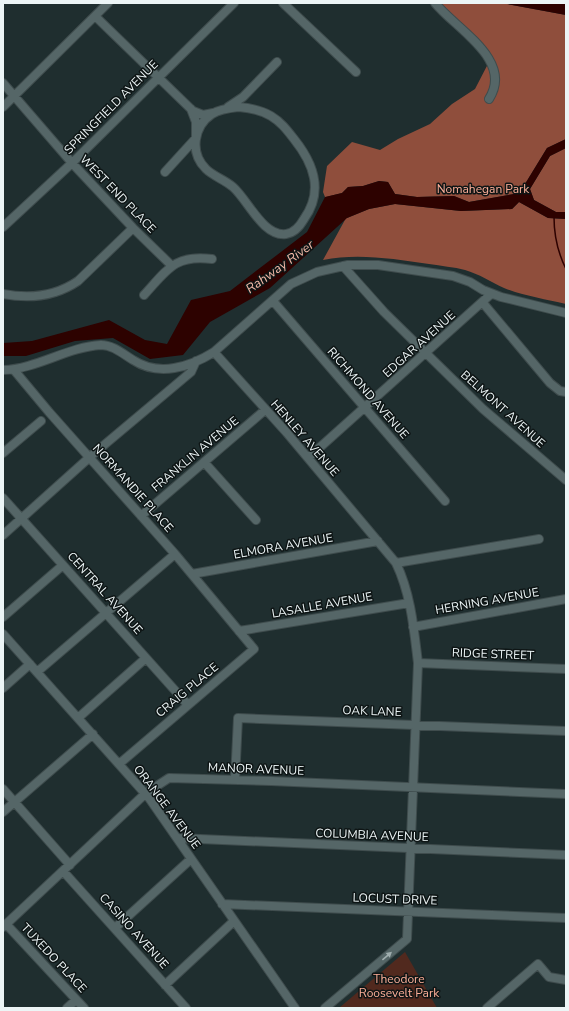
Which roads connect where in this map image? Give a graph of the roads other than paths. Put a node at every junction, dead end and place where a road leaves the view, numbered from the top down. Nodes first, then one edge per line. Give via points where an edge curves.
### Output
1 (108, 3) edge
2 (234, 3) edge
3 (283, 3) edge
4 (435, 3) edge
5 (95, 16) junction
6 (277, 62) dead end
7 (356, 72) dead end
8 (158, 78) junction
9 (3, 83) edge
10 (14, 96) junction
11 (489, 99) dead end
12 (3, 107) edge
13 (191, 109) junction
14 (213, 113) junction
15 (196, 138) junction
16 (72, 164) junction
17 (165, 172) dead end
18 (3, 227) edge
19 (132, 228) junction
20 (212, 259) dead end
21 (171, 265) junction
22 (343, 266) junction
23 (3, 294) edge
24 (491, 294) junction
25 (144, 295) dead end
26 (273, 301) junction
27 (483, 303) junction
28 (566, 313) edge
29 (214, 352) junction
30 (426, 353) junction
31 (196, 361) junction
32 (3, 370) edge
33 (14, 370) junction
34 (566, 392) edge
35 (364, 408) junction
36 (265, 410) junction
37 (41, 421) dead end
38 (3, 453) edge
39 (89, 457) junction
40 (308, 458) junction
41 (204, 462) junction
42 (566, 480) edge
43 (3, 498) edge
44 (445, 501) dead end
45 (141, 516) junction
46 (21, 518) junction
47 (256, 520) dead end
48 (3, 535) edge
49 (538, 539) dead end
50 (378, 541) junction
51 (175, 554) junction
52 (396, 564) junction
53 (63, 565) junction
54 (192, 574) junction
55 (566, 599) edge
56 (409, 603) junction
57 (106, 613) junction
58 (3, 617) edge
59 (413, 627) junction
60 (240, 631) junction
61 (3, 634) edge
62 (146, 658) junction
63 (418, 663) junction
64 (30, 664) junction
65 (566, 669) edge
66 (37, 672) junction
67 (3, 688) edge
68 (188, 705) junction
69 (78, 718) junction
70 (416, 725) junction
71 (566, 731) edge
72 (93, 734) junction
73 (119, 764) junction
74 (235, 780) junction
75 (413, 787) junction
76 (3, 789) edge
77 (145, 794) junction
78 (566, 794) edge
79 (15, 802) junction
80 (3, 812) edge
81 (177, 838) junction
82 (410, 849) junction
83 (566, 855) edge
84 (191, 860) junction
85 (67, 868) junction
86 (222, 904) junction
87 (408, 911) junction
88 (566, 918) edge
89 (234, 921) junction
90 (5, 926) edge
91 (115, 928) junction
92 (566, 980) edge
93 (165, 985) junction
94 (76, 1000) junction
95 (67, 1008) edge
96 (84, 1008) edge
97 (186, 1008) edge
98 (295, 1008) edge
99 (325, 1008) edge
100 (487, 1008) edge

1 - 5 street
2 - 8 street, SPRINGFIELD AVENUE
3 - 7 street
4 - 11 street via 476,42 490,60 496,82
5 - 8 street
5 - 10 street
6 - 14 street via 243,98
8 - 13 street
8 - 16 street, SPRINGFIELD AVENUE
9 - 10 street, WEST END PLACE
10 - 12 street
10 - 16 street, WEST END PLACE
13 - 14 street via 201,115
13 - 15 street via 196,122
14 - 15 street via 202,124
14 - 15 street via 239,107 264,112 280,123 300,146 312,168 315,196 309,212 298,227 286,234 268,228 233,188 205,169 197,157
15 - 17 street
16 - 18 street, SPRINGFIELD AVENUE
16 - 19 street, WEST END PLACE
19 - 21 street, WEST END PLACE
19 - 23 street via 70,287 28,298
20 - 21 street via 192,258
21 - 25 street
22 - 24 street via 378,265 453,276
22 - 26 street via 317,272 291,284
22 - 30 street, BELMONT AVENUE via 384,312
24 - 27 street, EDGAR AVENUE
24 - 28 street
26 - 29 street
26 - 35 street, RICHMOND AVENUE
27 - 30 street, EDGAR AVENUE
27 - 34 street via 555,388
29 - 31 street
29 - 36 street, HENLEY AVENUE
30 - 35 street, EDGAR AVENUE
30 - 42 street, BELMONT AVENUE via 483,409
31 - 33 street via 176,368 156,369 140,364 113,347 99,345
31 - 39 street via 190,372
32 - 33 street
33 - 39 street, NORMANDIE PLACE
35 - 40 street, EDGAR AVENUE
35 - 44 street, RICHMOND AVENUE
36 - 40 street, HENLEY AVENUE
36 - 41 street, FRANKLIN AVENUE
37 - 38 street
39 - 45 street, NORMANDIE PLACE
39 - 46 street
40 - 50 street, HENLEY AVENUE
41 - 45 street, FRANKLIN AVENUE
41 - 47 street
43 - 46 street, CENTRAL AVENUE
45 - 51 street, NORMANDIE PLACE
46 - 48 street
46 - 53 street, CENTRAL AVENUE
49 - 52 street
50 - 52 street, HENLEY AVENUE
50 - 54 street, ELMORA AVENUE
51 - 54 street, NORMANDIE PLACE
51 - 57 street
52 - 56 street, HENLEY AVENUE via 403,577
53 - 57 street, CENTRAL AVENUE
53 - 58 street
54 - 60 street, NORMANDIE PLACE
55 - 59 street, HERNING AVENUE
56 - 59 street, HENLEY AVENUE
56 - 60 street, LASALLE AVENUE
57 - 62 street, CENTRAL AVENUE
57 - 66 street
59 - 63 street, HENLEY AVENUE
60 - 68 street, CRAIG PLACE via 254,649
61 - 64 street, ORANGE AVENUE
62 - 68 street, CENTRAL AVENUE
62 - 69 street
63 - 65 street, RIDGE STREET
63 - 70 street, HENLEY AVENUE
64 - 66 street, ORANGE AVENUE
64 - 67 street
66 - 69 street, ORANGE AVENUE
68 - 73 street, CRAIG PLACE
69 - 72 street, ORANGE AVENUE
70 - 71 street, OAK LANE
70 - 74 street, OAK LANE via 238,718
70 - 75 street, HENLEY AVENUE
72 - 73 street, ORANGE AVENUE
72 - 79 street
73 - 77 street, ORANGE AVENUE
74 - 75 street, MANOR AVENUE
74 - 77 street, MANOR AVENUE via 169,778
75 - 78 street, MANOR AVENUE
75 - 82 street, HENLEY AVENUE
76 - 79 street, CASINO AVENUE
77 - 81 street, ORANGE AVENUE
77 - 85 street, MANOR AVENUE
79 - 80 street
79 - 85 street, CASINO AVENUE
81 - 82 street, COLUMBIA AVENUE
81 - 84 street, ORANGE AVENUE
82 - 83 street, COLUMBIA AVENUE
82 - 87 street, HENLEY AVENUE
84 - 86 street, ORANGE AVENUE
84 - 91 street
85 - 90 street, MANOR AVENUE
85 - 91 street, CASINO AVENUE
86 - 87 street, LOCUST DRIVE
86 - 89 street, ORANGE AVENUE
87 - 88 street, LOCUST DRIVE
99 -> 87 street, HENLEY AVENUE via 407,940
89 - 93 street
89 - 98 street, ORANGE AVENUE
90 - 94 street, TUXEDO PLACE
91 - 93 street, CASINO AVENUE
92 - 100 street via 549,977 538,964
93 - 97 street, CASINO AVENUE
94 - 95 street
94 - 96 street, TUXEDO PLACE

